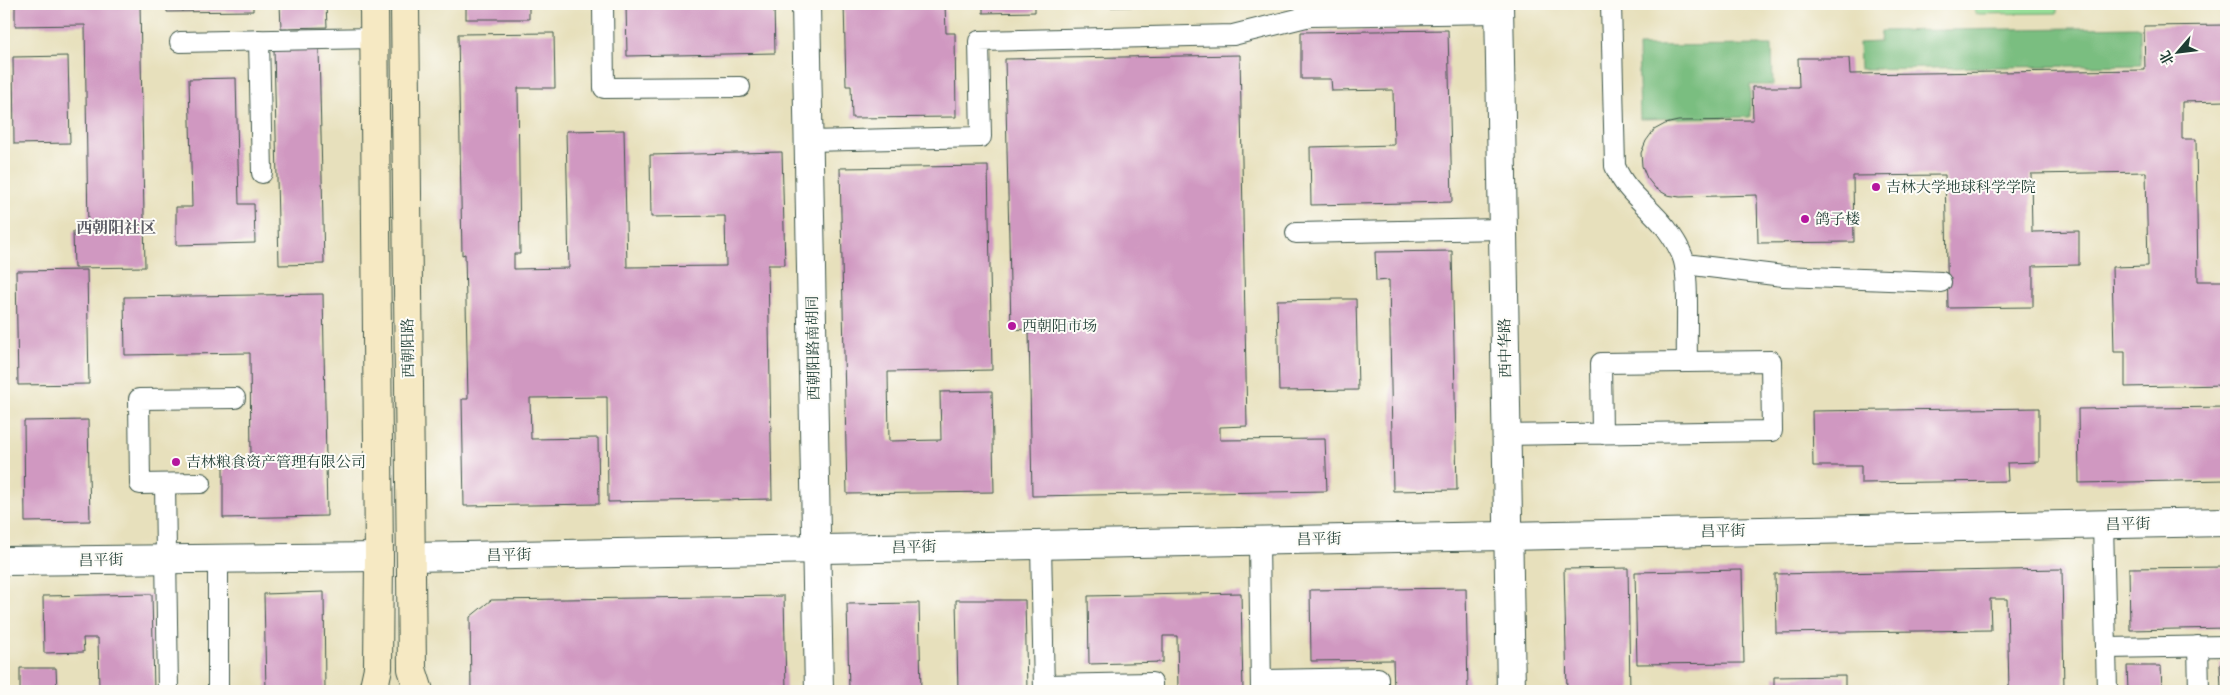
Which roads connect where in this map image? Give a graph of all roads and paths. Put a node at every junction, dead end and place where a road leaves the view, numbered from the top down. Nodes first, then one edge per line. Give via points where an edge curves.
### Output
1 (374, 4) edge
2 (404, 4) edge
3 (603, 4) edge
4 (806, 4) edge
5 (1611, 4) edge
6 (1499, 8) edge
7 (374, 38) junction
8 (259, 40) junction
9 (180, 42) dead end
10 (740, 88) dead end
11 (809, 142) junction
12 (262, 172) dead end
13 (1503, 229) junction
14 (1296, 233) dead end
15 (1685, 264) junction
16 (1941, 282) dead end
17 (1687, 362) junction
18 (235, 398) dead end
19 (1602, 434) junction
20 (1506, 435) junction
21 (201, 483) dead end
22 (165, 484) junction
23 (2226, 522) edge
24 (2103, 524) junction
25 (1508, 536) junction
26 (1259, 541) junction
27 (1041, 545) junction
28 (816, 549) junction
29 (379, 557) junction
30 (411, 557) junction
31 (167, 559) junction
32 (218, 559) junction
33 (4, 561) edge
34 (2198, 646) junction
35 (2226, 646) edge
36 (2106, 648) junction
37 (377, 683) edge
38 (414, 684) edge
39 (1261, 686) edge
40 (1044, 688) edge
41 (168, 691) edge
42 (218, 691) edge
43 (819, 691) edge
44 (1152, 691) edge
45 (1378, 691) edge
46 (1511, 691) edge
47 (2107, 691) edge
48 (2199, 691) edge

1 - 7 main road, 西朝阳路
2 - 30 main road, 西朝阳路
3 - 10 lane via 604,88
4 - 11 street, 西朝阳路南胡同
5 - 15 lane via 1616,166 1620,179 1651,210 1678,246
6 - 11 lane via 1310,16 1233,35 979,41 981,137
6 - 13 street, 西中华路
7 - 8 lane
7 - 29 main road, 西朝阳路
8 - 9 lane
8 - 12 lane
11 - 28 street, 西朝阳路南胡同
13 - 14 lane
13 - 20 street, 西中华路
15 - 16 lane via 1783,276
15 - 17 lane
17 - 19 lane via 1601,363
17 - 19 lane via 1771,361 1772,431
18 - 22 lane via 138,399 140,484
19 - 20 lane
20 - 25 street, 西中华路
21 - 22 lane
22 - 31 lane
23 - 24 street, 昌平街
24 - 25 street, 昌平街
24 - 36 lane
25 - 26 street, 昌平街
25 - 46 street, 西中华路
26 - 27 street, 昌平街
26 - 39 lane
27 - 28 street, 昌平街
27 - 40 lane
28 - 30 street, 昌平街
28 - 43 street, 西朝阳路南胡同
29 - 32 street, 昌平街
29 - 37 main road, 西朝阳路
30 - 38 main road, 西朝阳路
31 - 32 street, 昌平街
31 - 33 street, 昌平街
31 - 41 lane
32 - 42 lane
34 - 35 lane
34 - 36 lane
34 - 48 lane
36 - 47 lane
39 - 45 lane via 1378,678
40 - 44 lane via 1152,683

